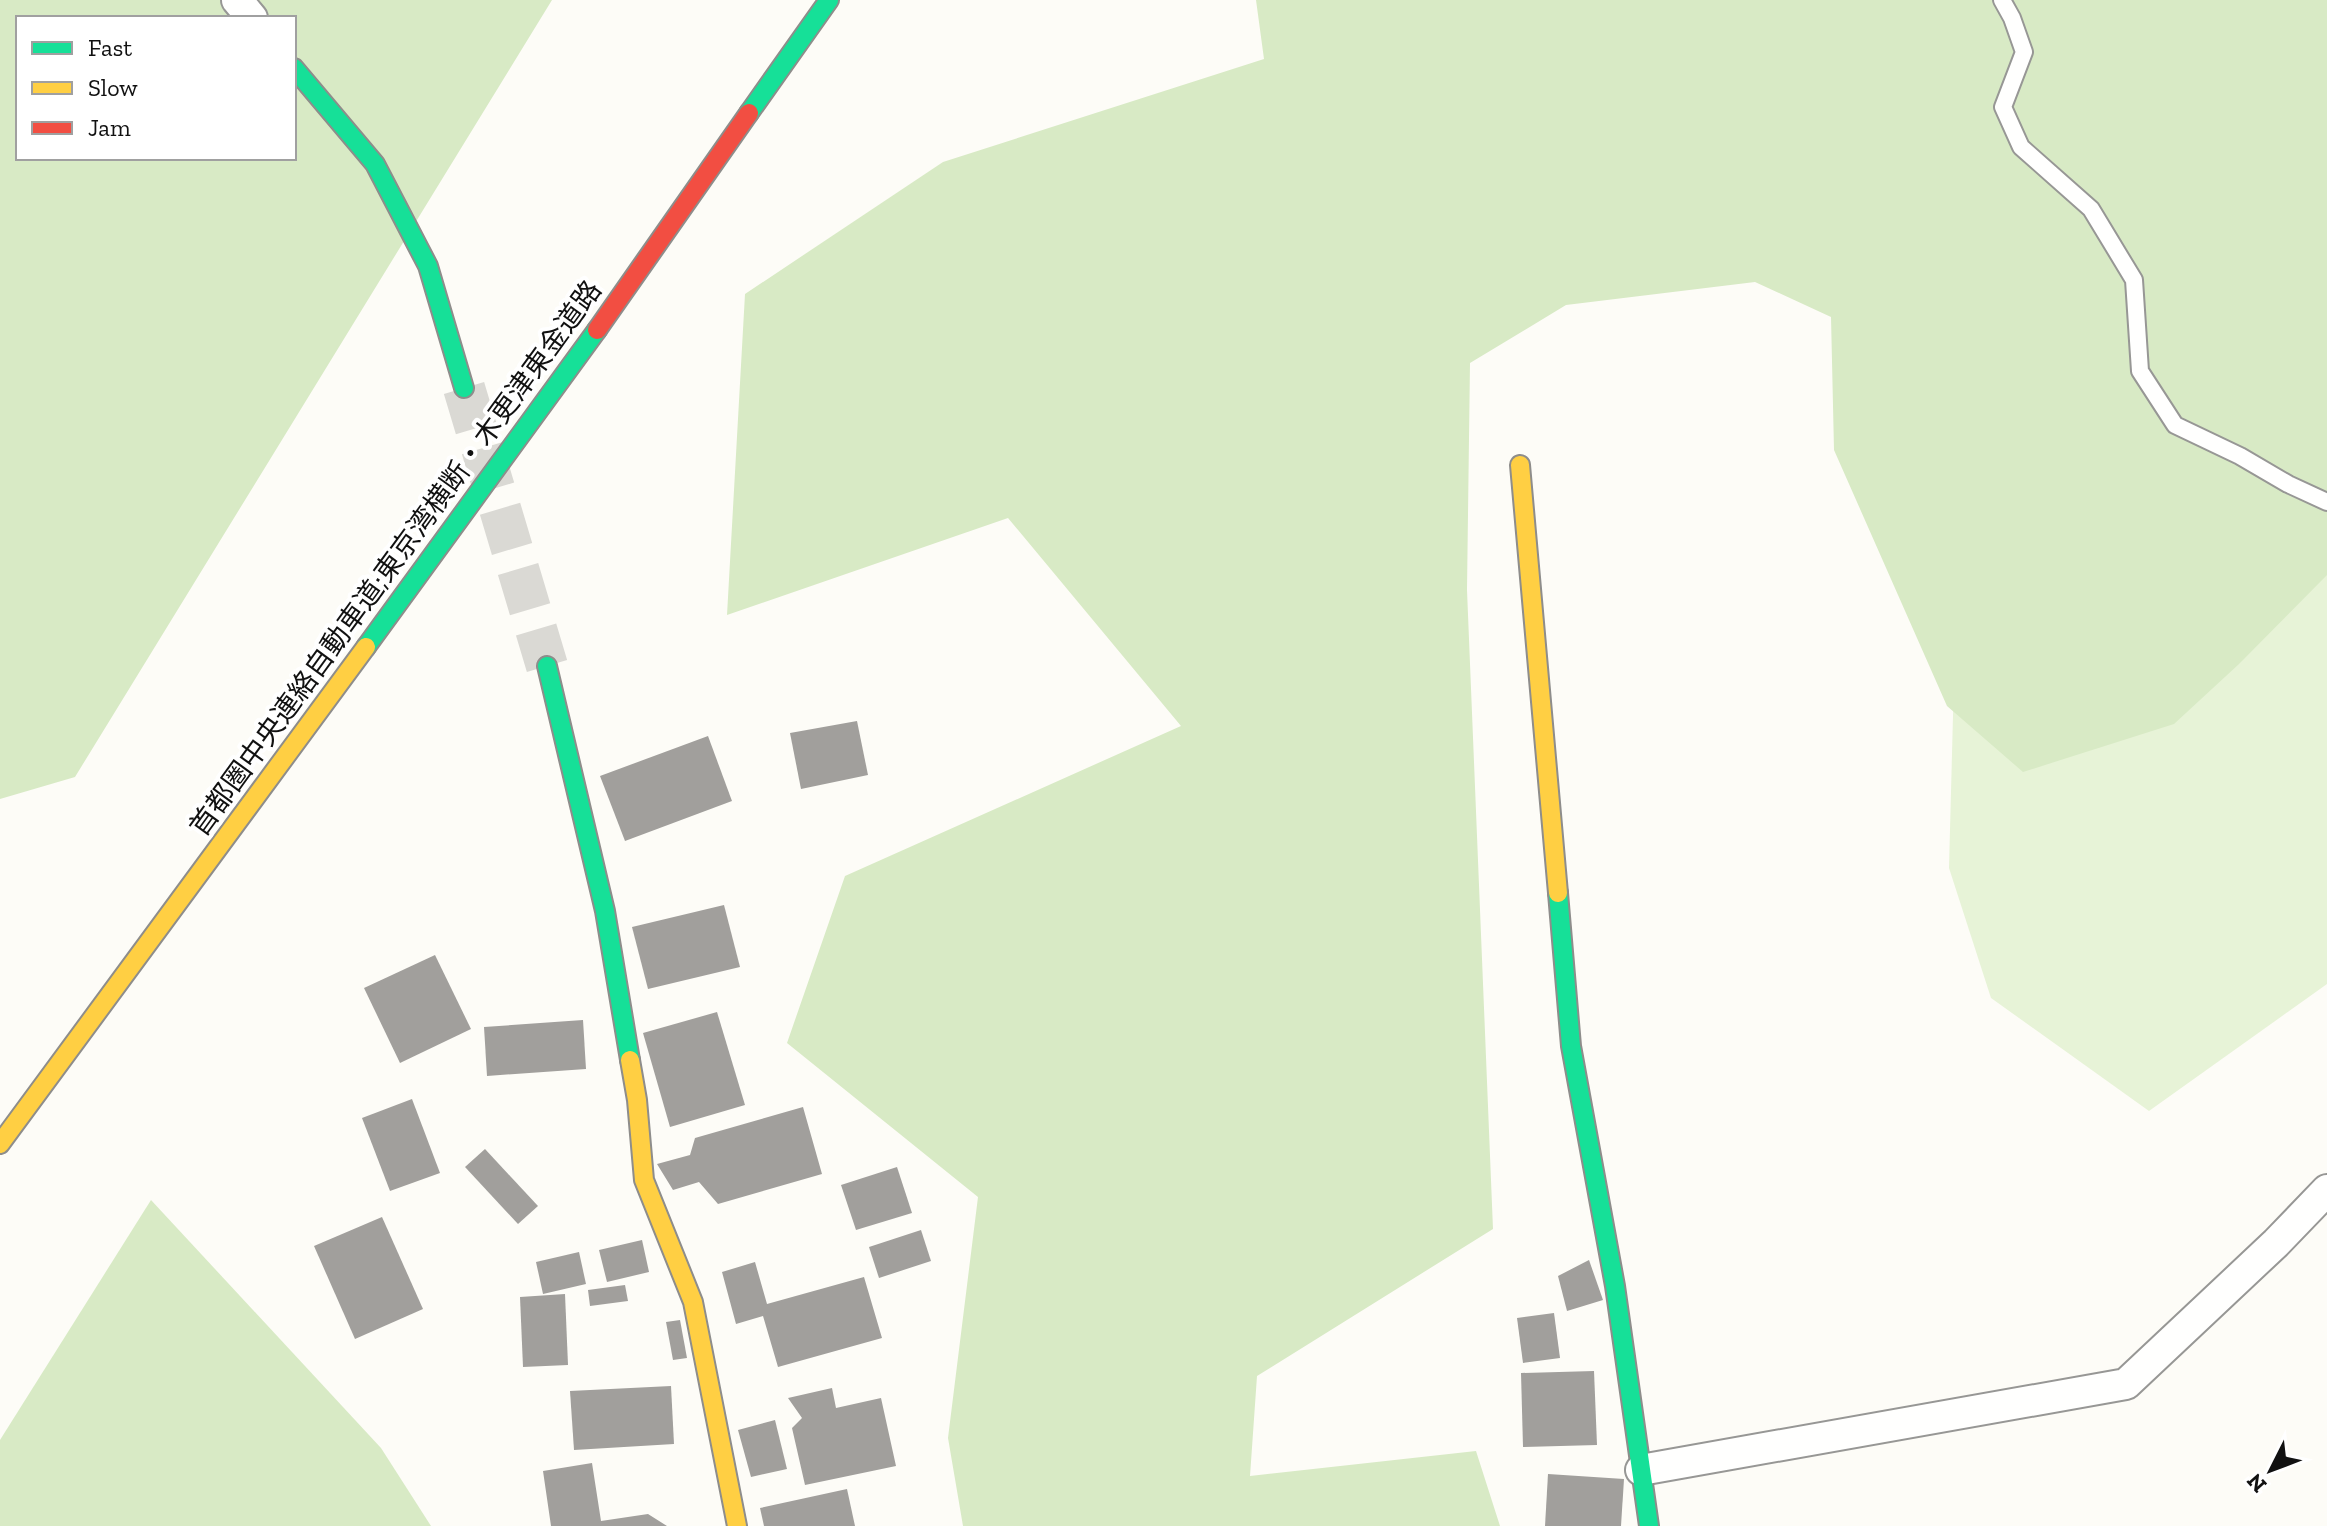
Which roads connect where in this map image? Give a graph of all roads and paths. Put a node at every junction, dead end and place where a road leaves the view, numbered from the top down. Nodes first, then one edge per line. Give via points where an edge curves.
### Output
1 (237, 0) edge
2 (829, 0) edge
3 (2002, 0) edge
4 (250, 16) edge
5 (296, 70) edge
6 (464, 388) tunnel mouth
7 (1520, 465) dead end
8 (2327, 502) edge
9 (547, 666) tunnel mouth
10 (0, 1144) edge
11 (2327, 1190) edge
12 (1641, 1470) junction
13 (737, 1526) edge
14 (1649, 1526) edge

1 - 4 street
2 - 10 main road, 首都圏中央連絡自動車道;東京湾横断・木更津東金道路 via 605,318
3 - 8 lane via 2024,52 2003,107 2021,147 2091,209 2134,280 2140,371 2175,425
5 - 6 main road via 375,164 428,266
7 - 12 main road via 1571,1046 1615,1286
9 - 13 main road via 605,911 637,1100 644,1180 693,1302
11 - 12 street via 2126,1384
12 - 14 main road

